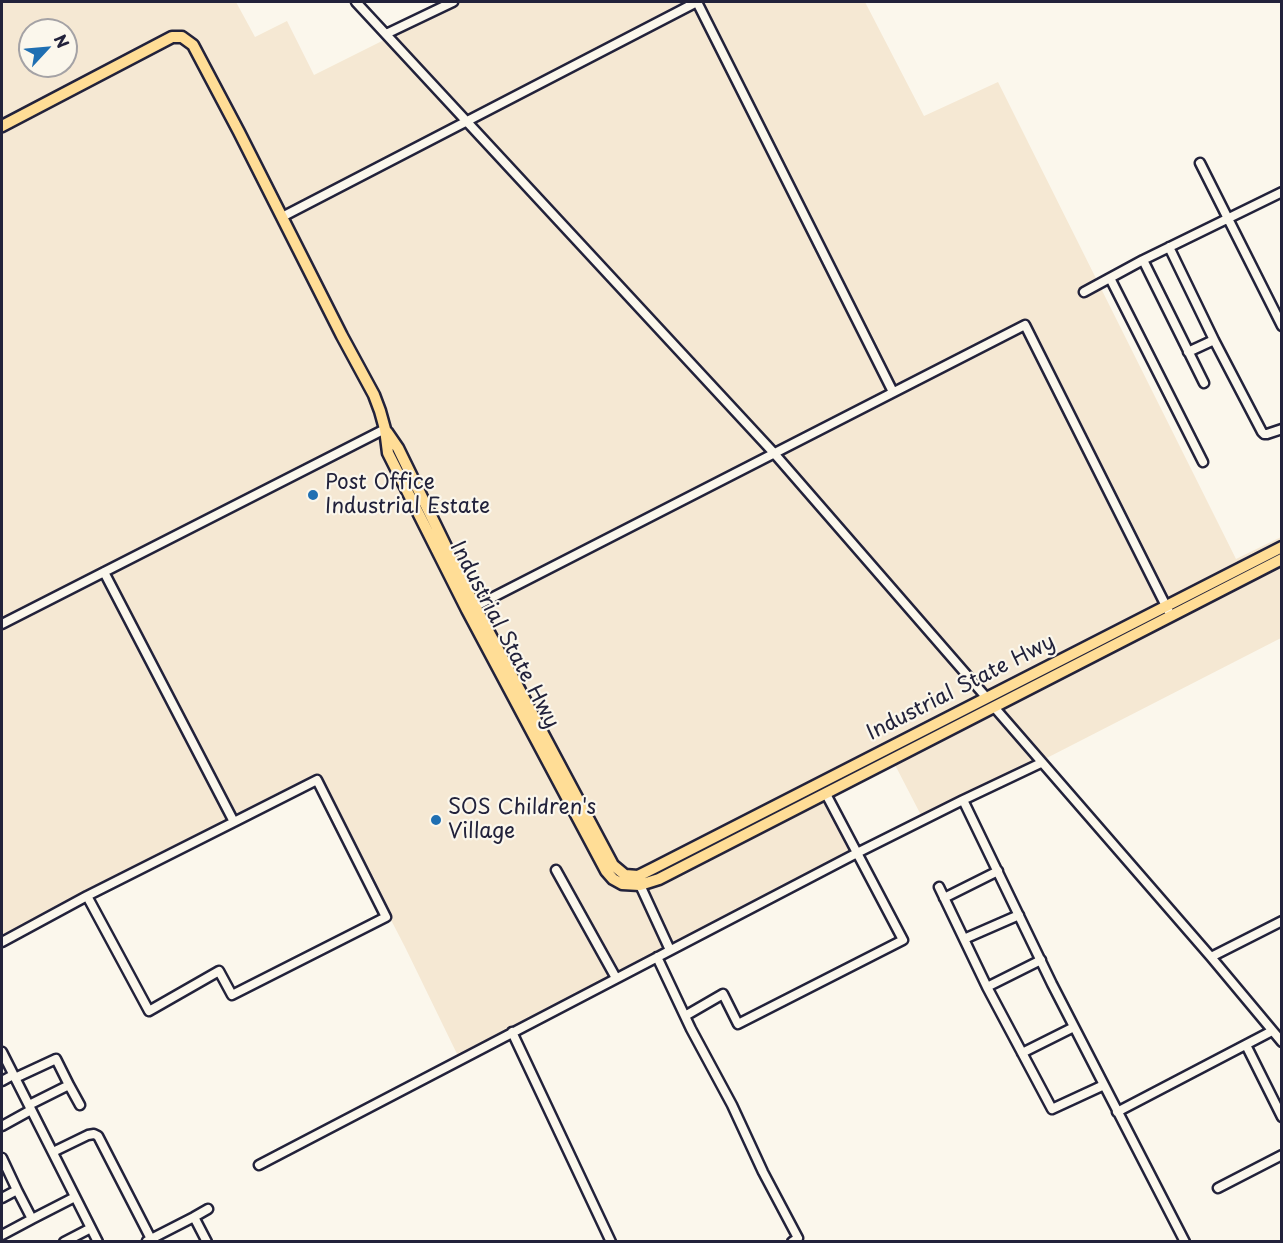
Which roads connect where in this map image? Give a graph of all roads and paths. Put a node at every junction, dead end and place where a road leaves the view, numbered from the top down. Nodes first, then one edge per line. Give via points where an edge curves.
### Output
1 (356, 2) edge
2 (453, 2) edge
3 (697, 2) edge
4 (386, 34) junction
5 (466, 120) junction
6 (2, 126) edge
7 (1200, 163) dead end
8 (1281, 192) edge
9 (282, 217) junction
10 (1228, 218) junction
11 (1169, 247) junction
12 (1143, 260) junction
13 (1110, 278) junction
14 (1084, 292) dead end
15 (1281, 326) edge
16 (1214, 340) junction
17 (1188, 352) junction
18 (1204, 383) dead end
19 (894, 392) junction
20 (385, 429) junction
21 (1281, 429) edge
22 (774, 454) junction
23 (1203, 462) dead end
24 (1281, 547) edge
25 (1281, 559) edge
26 (104, 572) junction
27 (471, 608) junction
28 (1168, 611) junction
29 (2, 624) edge
30 (1039, 670) junction
31 (1045, 681) junction
32 (986, 697) junction
33 (994, 707) junction
34 (937, 722) junction
35 (943, 733) junction
36 (1041, 762) junction
37 (826, 794) junction
38 (963, 800) junction
39 (234, 822) junction
40 (857, 853) junction
41 (556, 870) dead end
42 (998, 872) junction
43 (639, 885) junction
44 (939, 887) dead end
45 (87, 896) junction
46 (944, 898) junction
47 (1019, 915) junction
48 (1281, 921) edge
49 (963, 939) junction
50 (2, 942) edge
51 (670, 950) junction
52 (657, 957) junction
53 (1211, 957) junction
54 (1041, 960) junction
55 (616, 978) junction
56 (987, 987) junction
57 (685, 1016) junction
58 (1074, 1027) junction
59 (1272, 1031) junction
60 (512, 1032) junction
61 (1281, 1042) edge
62 (1246, 1045) junction
63 (2, 1052) edge
64 (1022, 1053) junction
65 (14, 1077) junction
66 (2, 1081) edge
67 (69, 1084) junction
68 (1104, 1085) junction
69 (80, 1105) dead end
70 (30, 1108) junction
71 (1118, 1112) junction
72 (1281, 1117) edge
73 (2, 1126) edge
74 (53, 1152) junction
75 (1281, 1155) edge
76 (2, 1158) edge
77 (259, 1165) dead end
78 (1218, 1188) dead end
79 (17, 1190) junction
80 (75, 1197) junction
81 (2, 1198) edge
82 (208, 1209) dead end
83 (194, 1217) junction
84 (32, 1219) junction
85 (91, 1228) junction
86 (2, 1235) edge
87 (151, 1240) edge
88 (64, 1242) edge
89 (98, 1242) edge
90 (207, 1242) edge
91 (611, 1242) edge
92 (792, 1242) edge
93 (1185, 1242) edge

1 - 4 street
2 - 4 street
3 - 5 street
3 - 19 street
4 - 5 street
5 - 9 street
5 - 22 street
6 - 9 main road, Industrial State Hwy via 172,37 182,37 193,45
7 - 10 street
8 - 10 street
9 - 20 main road, Industrial State Hwy via 374,395
10 - 11 street
10 - 15 street
11 - 12 street
11 - 16 street
12 - 13 street
12 - 17 street
13 - 14 street
13 - 23 street
16 - 17 street
16 - 21 street via 1262,432
17 - 18 street
19 - 22 street
19 - 28 street via 1025,325
20 - 26 street
20 - 27 main road, Industrial State Hwy via 398,448
22 - 27 street
22 - 32 street
24 - 28 main road, Industrial State Hwy
25 - 28 main road, Industrial State Hwy
26 - 29 street
26 - 39 street
27 - 34 main road, Industrial State Hwy via 613,866 625,875 638,876
27 - 43 main road, Industrial State Hwy via 606,871 622,884
28 - 30 main road, Industrial State Hwy
28 - 31 main road, Industrial State Hwy
30 - 31 main road
30 - 32 main road, Industrial State Hwy
31 - 33 main road, Industrial State Hwy
32 - 34 main road, Industrial State Hwy
33 - 35 main road, Industrial State Hwy
33 - 36 street
34 - 35 main road
35 - 37 main road, Industrial State Hwy
36 - 38 street
36 - 53 street
37 - 40 street
37 - 43 main road, Industrial State Hwy via 659,879
38 - 40 street
38 - 42 street
39 - 45 street
39 - 45 street via 317,780 386,917 232,995 219,971 149,1011
40 - 51 street
40 - 57 street via 903,940 738,1024 723,994
41 - 55 street
42 - 46 street
42 - 47 street
43 - 51 street
44 - 46 street
45 - 50 street
46 - 49 street
47 - 49 street
47 - 54 street
48 - 53 street
49 - 56 street
51 - 52 street
52 - 55 street
52 - 57 street
53 - 59 street
54 - 56 street
54 - 58 street
55 - 60 street
56 - 64 street
57 - 92 street via 798,1238
58 - 64 street
58 - 68 street
59 - 61 street
59 - 62 street
60 - 77 street
60 - 91 street
62 - 71 street
62 - 72 street
63 - 65 street
64 - 68 street via 1052,1109
65 - 66 street
65 - 67 street via 56,1059
65 - 70 street
67 - 69 street
67 - 70 street
68 - 71 street
70 - 73 street
70 - 74 street
71 - 93 street
74 - 80 street
74 - 87 street via 88,1135 98,1136
75 - 78 street
76 - 79 street
79 - 81 street
79 - 84 street
80 - 84 street
80 - 85 street
82 - 83 street
83 - 87 street
83 - 90 street
84 - 86 street
85 - 88 street
85 - 89 street

